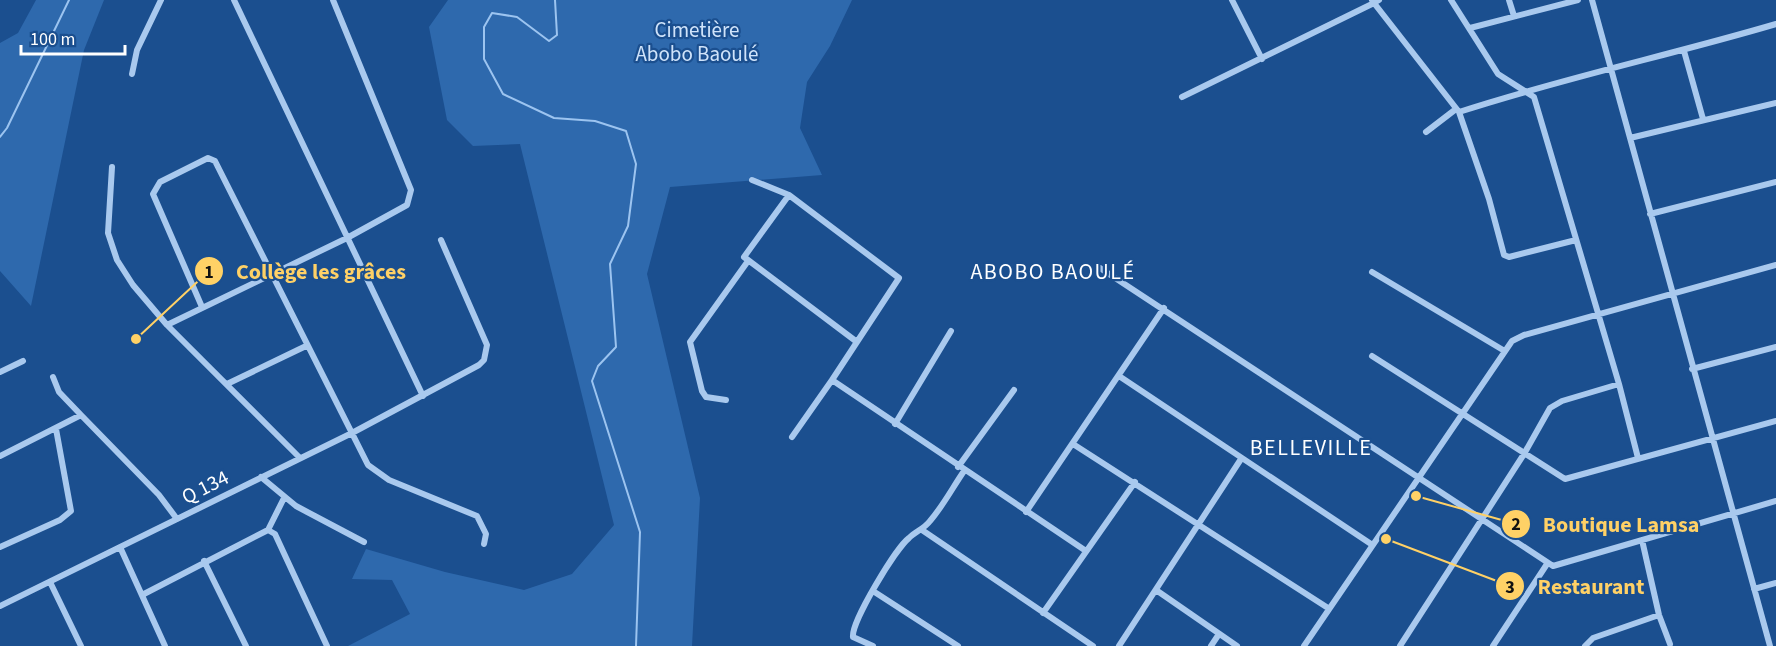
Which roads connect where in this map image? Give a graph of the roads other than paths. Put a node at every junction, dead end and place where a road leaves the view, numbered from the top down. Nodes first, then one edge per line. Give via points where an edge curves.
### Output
1 (160, 0) edge
2 (234, 0) edge
3 (333, 0) edge
4 (1232, 0) edge
5 (1451, 0) edge
6 (1509, 0) edge
7 (1578, 0) edge
8 (1592, 0) edge
9 (1375, 1) edge
10 (1514, 16) junction
11 (1776, 24) edge
12 (1470, 28) junction
13 (1684, 51) junction
14 (1262, 58) junction
15 (1611, 70) junction
16 (132, 74) dead end
17 (1525, 91) junction
18 (1182, 97) dead end
19 (1776, 103) edge
20 (1457, 111) junction
21 (1703, 119) junction
22 (1426, 132) dead end
23 (1630, 138) junction
24 (112, 167) dead end
25 (752, 180) dead end
26 (1776, 182) edge
27 (789, 195) junction
28 (1650, 214) junction
29 (347, 238) junction
30 (441, 240) dead end
31 (1576, 240) junction
32 (748, 261) junction
33 (1776, 265) edge
34 (1100, 268) dead end
35 (1372, 272) dead end
36 (272, 274) junction
37 (1673, 294) junction
38 (202, 307) junction
39 (1164, 308) junction
40 (1599, 315) junction
41 (167, 325) junction
42 (951, 331) dead end
43 (857, 342) junction
44 (306, 346) junction
45 (1776, 347) edge
46 (1503, 350) junction
47 (1372, 356) dead end
48 (23, 361) dead end
49 (1692, 369) junction
50 (0, 372) edge
51 (1119, 376) junction
52 (53, 377) dead end
53 (832, 380) junction
54 (227, 384) junction
55 (1619, 384) junction
56 (1014, 390) dead end
57 (423, 396) junction
58 (726, 400) dead end
59 (1461, 414) junction
60 (81, 415) junction
61 (1776, 421) edge
62 (895, 424) junction
63 (56, 429) junction
64 (352, 433) junction
65 (792, 437) dead end
66 (1712, 437) junction
67 (1073, 444) junction
68 (1524, 454) junction
69 (0, 456) edge
70 (300, 458) junction
71 (1638, 458) junction
72 (1241, 459) junction
73 (961, 469) junction
74 (261, 477) junction
75 (1420, 477) junction
76 (1135, 482) junction
77 (284, 498) junction
78 (1776, 501) edge
79 (1026, 512) junction
80 (1732, 513) junction
81 (177, 519) junction
82 (1481, 520) junction
83 (1198, 525) junction
84 (268, 530) junction
85 (922, 531) junction
86 (1642, 540) junction
87 (364, 542) dead end
88 (484, 544) dead end
89 (1371, 544) junction
90 (0, 547) edge
91 (120, 547) junction
92 (1086, 551) junction
93 (204, 561) junction
94 (1547, 564) junction
95 (50, 582) junction
96 (1776, 583) edge
97 (1156, 590) junction
98 (1754, 590) junction
99 (873, 591) junction
100 (142, 595) junction
101 (0, 606) edge
102 (1328, 608) junction
103 (1043, 613) junction
104 (1659, 615) junction
105 (1219, 633) junction
106 (1670, 644) dead end
107 (954, 645) edge
108 (81, 646) edge
109 (165, 646) edge
110 (246, 646) edge
111 (327, 646) edge
112 (873, 646) edge
113 (1093, 646) edge
114 (1119, 646) edge
115 (1211, 646) edge
116 (1238, 646) edge
117 (1304, 646) edge
118 (1400, 646) edge
119 (1493, 646) edge
120 (1585, 646) edge
121 (1770, 646) edge

1 - 16 street via 137,50
2 - 29 street
3 - 29 street via 411,190 407,205
4 - 14 street
5 - 12 street
6 - 10 street
7 - 10 street
8 - 15 street
9 - 14 street
9 - 20 street
10 - 12 street
11 - 13 street
12 - 17 street via 1498,74
13 - 15 street
13 - 21 street
14 - 18 street
15 - 17 street
15 - 23 street
17 - 20 street
17 - 31 street via 1534,97
19 - 21 street
20 - 22 street
20 - 31 street via 1489,199 1504,255
21 - 23 street
23 - 28 street
24 - 41 street via 108,233 117,260
25 - 27 street
26 - 28 street
27 - 32 street via 744,257
27 - 43 street via 899,278
28 - 37 street
29 - 36 street
29 - 57 street
30 - 57 street, Q 134 via 488,352 479,365
31 - 40 street
32 - 43 street
32 - 58 street via 690,342 702,391 706,397
33 - 37 street
34 - 39 street
35 - 46 street
36 - 38 street
36 - 38 street via 215,161 204,159 160,182 153,194
36 - 44 street
37 - 40 street
37 - 49 street
38 - 41 street
39 - 51 street
39 - 75 street
40 - 46 street via 1517,337
40 - 55 street
41 - 54 street
42 - 62 street
43 - 53 street
44 - 54 street
44 - 64 street
45 - 49 street
46 - 59 street
47 - 59 street
48 - 50 street
49 - 66 street
51 - 67 street
51 - 72 street
52 - 60 street via 59,392
53 - 62 street
53 - 65 street
54 - 70 street
55 - 68 street via 1555,403
55 - 71 street
56 - 73 street
57 - 64 street, Q 134
59 - 68 street
59 - 75 street
60 - 63 street
60 - 81 street via 159,495
61 - 66 street
62 - 73 street
63 - 69 street
63 - 90 street via 71,511 60,520
64 - 70 street, Q 134
64 - 88 street via 368,465 389,480 477,516 486,534
66 - 71 street
66 - 80 street
67 - 76 street
67 - 79 street
68 - 71 street via 1565,479
68 - 82 street
70 - 74 street, Q 134
72 - 83 street
72 - 89 street
73 - 79 street
73 - 85 street
74 - 77 street
74 - 81 street, Q 134
75 - 82 street
75 - 89 street
76 - 83 street
76 - 92 street
77 - 84 street
77 - 87 street
78 - 80 street
79 - 92 street
80 - 86 street
80 - 98 street
81 - 91 street, Q 134
82 - 94 street
82 - 118 street
83 - 97 street
83 - 102 street
84 - 93 street
84 - 111 street via 274,534
85 - 99 street via 908,538
85 - 103 street
86 - 94 street via 1559,566
86 - 104 street
89 - 102 street
91 - 95 street, Q 134
91 - 100 street
92 - 103 street
93 - 100 street
93 - 110 street
94 - 119 street
95 - 101 street, Q 134
95 - 108 street
96 - 98 street
97 - 105 street
97 - 114 street
98 - 121 street
99 - 107 street
99 - 112 street via 852,632 856,640
100 - 109 street
102 - 117 street
103 - 113 street
104 - 106 street
104 - 120 street via 1593,638
105 - 115 street
105 - 116 street

